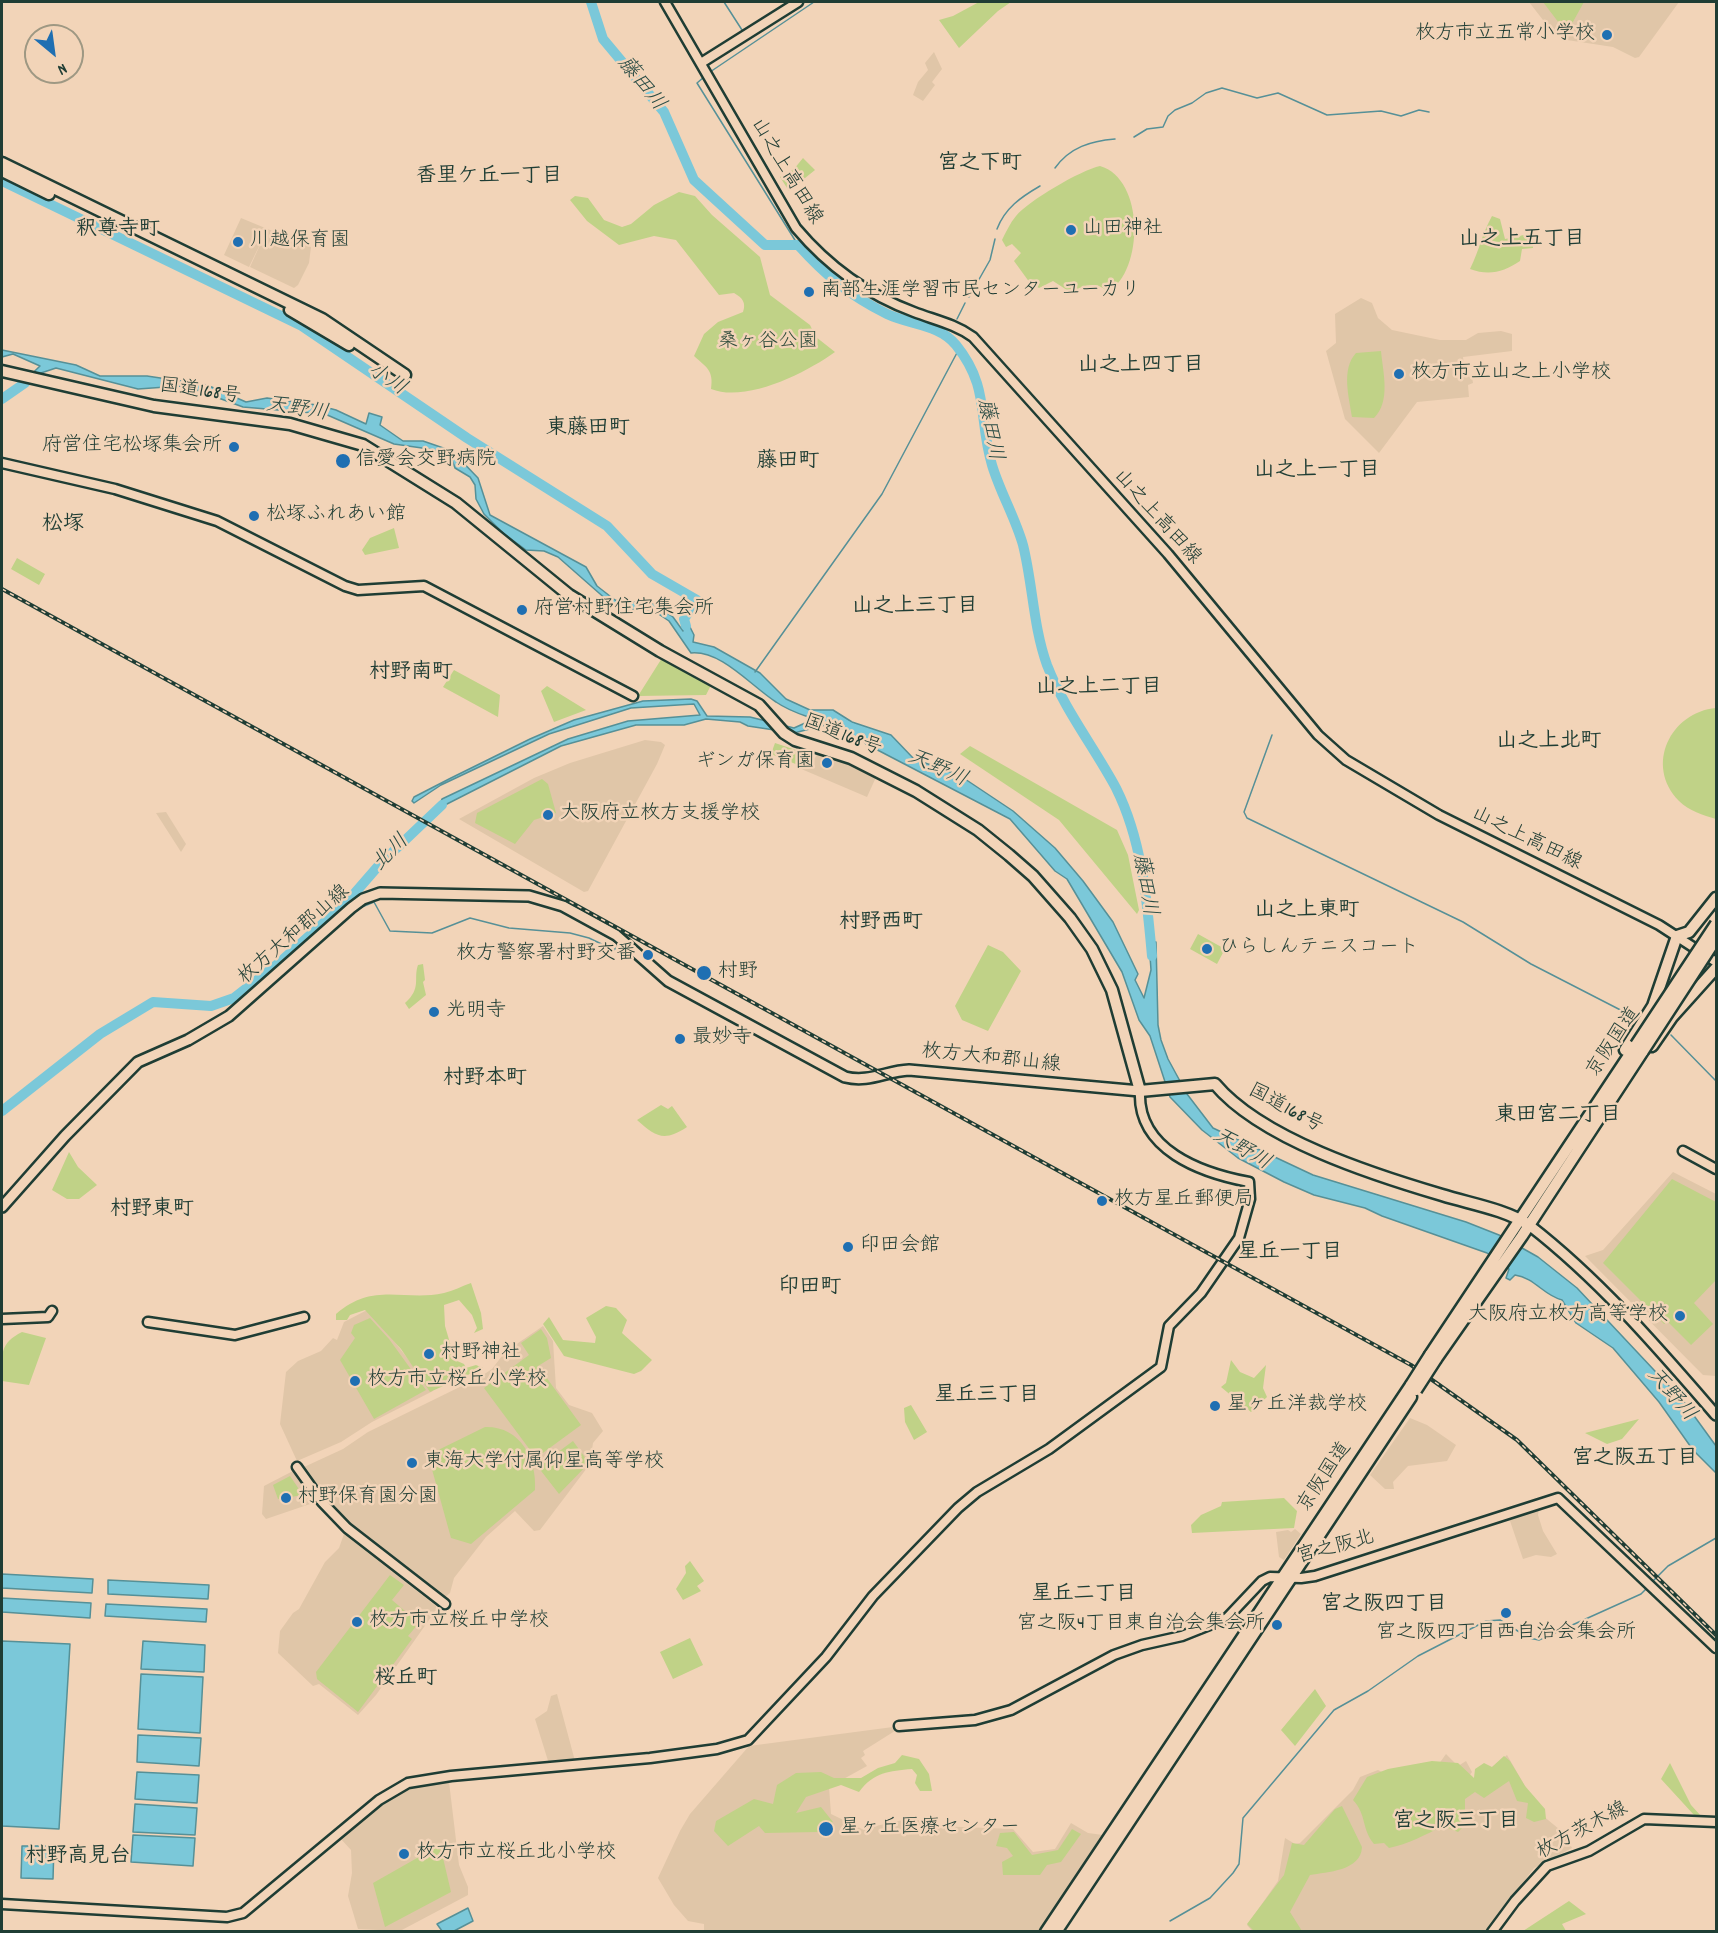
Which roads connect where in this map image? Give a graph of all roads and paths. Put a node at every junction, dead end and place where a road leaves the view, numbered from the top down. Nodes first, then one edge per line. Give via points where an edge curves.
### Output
1 (665, 2) edge
2 (798, 2) edge
3 (701, 63) junction
4 (2, 163) edge
5 (2, 171) edge
6 (2, 371) edge
7 (2, 463) edge
8 (633, 696) dead end
9 (1716, 898) edge
10 (1716, 924) edge
11 (1677, 936) junction
12 (1716, 939) edge
13 (1716, 962) edge
14 (1716, 968) edge
15 (1639, 1048) junction
16 (1612, 1080) junction
17 (1140, 1091) junction
18 (1613, 1096) junction
19 (1683, 1151) dead end
20 (1716, 1169) edge
21 (2, 1207) edge
22 (1521, 1228) junction
23 (52, 1311) dead end
24 (304, 1317) dead end
25 (2, 1319) edge
26 (148, 1322) dead end
27 (1716, 1416) edge
28 (297, 1467) dead end
29 (1286, 1577) junction
30 (445, 1604) dead end
31 (1716, 1648) edge
32 (899, 1726) dead end
33 (1716, 1822) edge
34 (2, 1904) edge
35 (1046, 1932) edge
36 (1056, 1932) edge
37 (1492, 1932) edge

1 - 3 street, 山之上高田線
2 - 3 street
3 - 11 street, 山之上高田線 via 806,240 869,291 959,327 973,337 1165,551 1331,747 1362,771 1438,815
4 - 5 highway via 322,319 403,378 295,312
6 - 17 highway, 国道168号 via 154,406 290,424 363,445 456,503 569,595 767,711 784,733 795,740 851,758 916,791 978,830 1033,876 1080,932 1106,977
7 - 8 street via 115,489 217,521 351,588 424,586
9 - 11 highway via 1689,932
10 - 15 highway, 京阪国道, bridge
11 - 13 street, 山之上高田線
11 - 16 highway via 1653,1006 1613,1069
12 - 15 highway, 京阪国道, bridge
14 - 18 highway via 1672,1017
15 - 16 highway, 京阪国道
15 - 18 highway, 京阪国道
16 - 22 highway, 京阪国道
17 - 21 main road, 枚方大和郡山線 via 909,1070 873,1079 851,1079 669,981 616,935 563,906 529,896 380,893 351,908 229,1016 138,1062
17 - 22 highway, 国道168号 via 1215,1084 1255,1119 1352,1164
17 - 34 street via 1145,1122 1178,1159 1249,1182 1250,1199 1239,1238 1201,1293 1169,1326 1161,1367 1049,1449 977,1492 958,1508 873,1596 826,1657 748,1740 717,1749 650,1758 408,1783 379,1800 243,1913 227,1917
18 - 22 highway, 京阪国道
19 - 20 street
22 - 27 main road via 1550,1241 1638,1324
22 - 29 highway, 京阪国道, bridge
23 - 25 street via 48,1317
24 - 26 street via 235,1335
28 - 30 street via 347,1528
29 - 31 street, 宮之阪北 via 1315,1576 1558,1498
29 - 32 street, 宮之阪北 via 1262,1581 1227,1618 1182,1636 1114,1655 1011,1710 975,1720
29 - 35 highway, 京阪国道
29 - 36 highway, 京阪国道
33 - 37 street, 枚方茨木線 via 1644,1819 1589,1851 1547,1866

